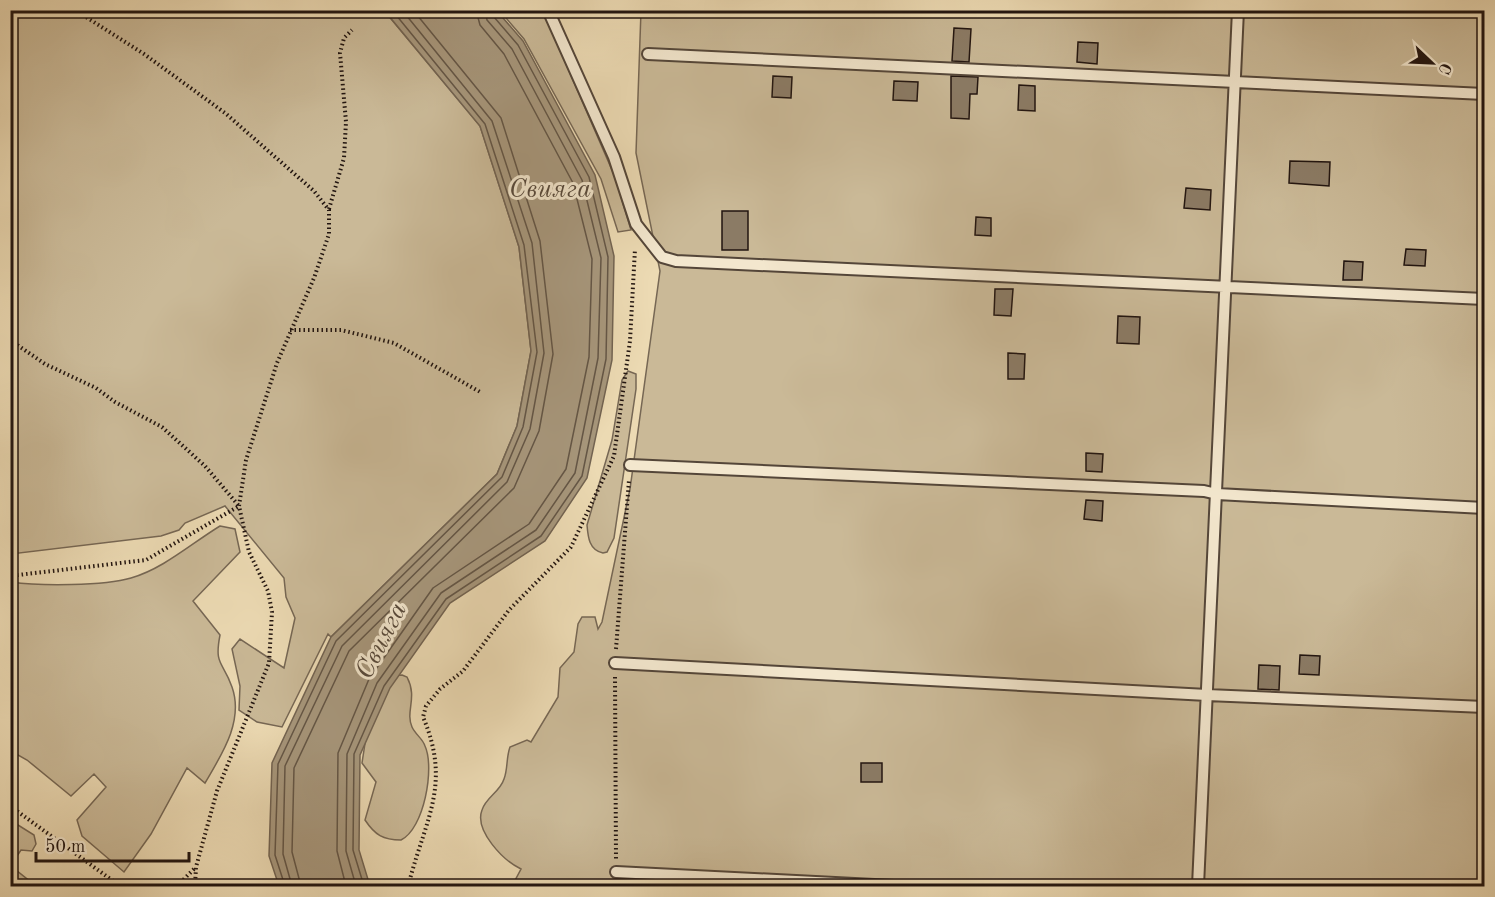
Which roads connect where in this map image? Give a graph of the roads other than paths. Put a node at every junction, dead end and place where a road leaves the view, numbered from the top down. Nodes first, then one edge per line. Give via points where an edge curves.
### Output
1 (548, 10) edge
2 (1238, 10) edge
3 (648, 54) dead end
4 (1235, 81) junction
5 (1485, 94) edge
6 (1226, 286) junction
7 (1485, 299) edge
8 (630, 465) dead end
9 (1216, 494) junction
10 (1485, 508) edge
11 (615, 663) dead end
12 (1207, 695) junction
13 (1485, 707) edge
14 (616, 872) dead end
15 (894, 886) edge
16 (1198, 886) edge

1 - 6 lane via 614,157 636,224 662,257 676,261
2 - 4 lane
3 - 4 lane
4 - 5 lane
4 - 6 lane
6 - 7 lane
6 - 9 lane
8 - 9 lane
9 - 10 lane
9 - 12 lane
11 - 12 lane
12 - 13 lane
12 - 16 lane
14 - 15 lane

